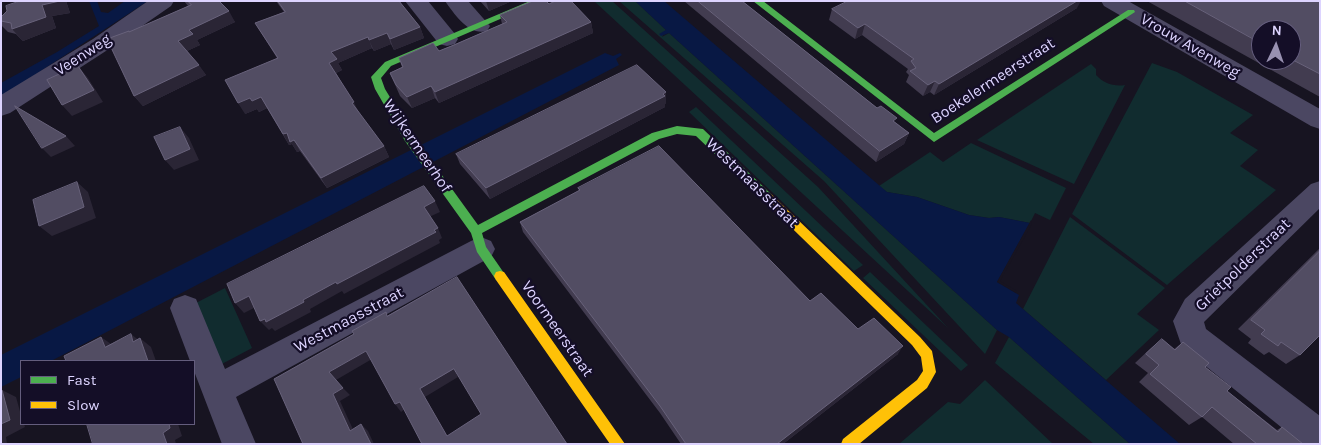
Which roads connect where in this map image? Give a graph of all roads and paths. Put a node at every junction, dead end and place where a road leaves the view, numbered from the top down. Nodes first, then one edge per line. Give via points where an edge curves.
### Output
1 (163, 1) edge
2 (416, 1) edge
3 (456, 1) edge
4 (538, 1) edge
5 (757, 1) edge
6 (1121, 6) edge
7 (479, 26) junction
8 (448, 39) junction
9 (1, 107) edge
10 (1320, 120) edge
11 (1320, 191) edge
12 (478, 240) junction
13 (185, 308) dead end
14 (217, 390) junction
15 (1320, 437) edge
16 (239, 444) edge
17 (618, 444) edge
18 (848, 444) edge

1 - 9 street, Veenweg
2 - 8 street
3 - 7 street
4 - 7 street, Wijkermeerhof
5 - 6 street, Boekelermeerstraat via 934,138
6 - 10 street, Vrouw Avenweg
7 - 8 street, Wijkermeerhof
8 - 12 street, Wijkermeerhof via 388,64 376,76 380,89 409,138
11 - 15 street, Grietpolderstraat via 1196,308 1188,321 1193,337
12 - 14 street, Westmaasstraat
12 - 17 street, Voormeerstraat
12 - 18 street, Westmaasstraat via 656,136 673,129 699,132 927,355 930,372 922,384
13 - 14 street
14 - 16 street

